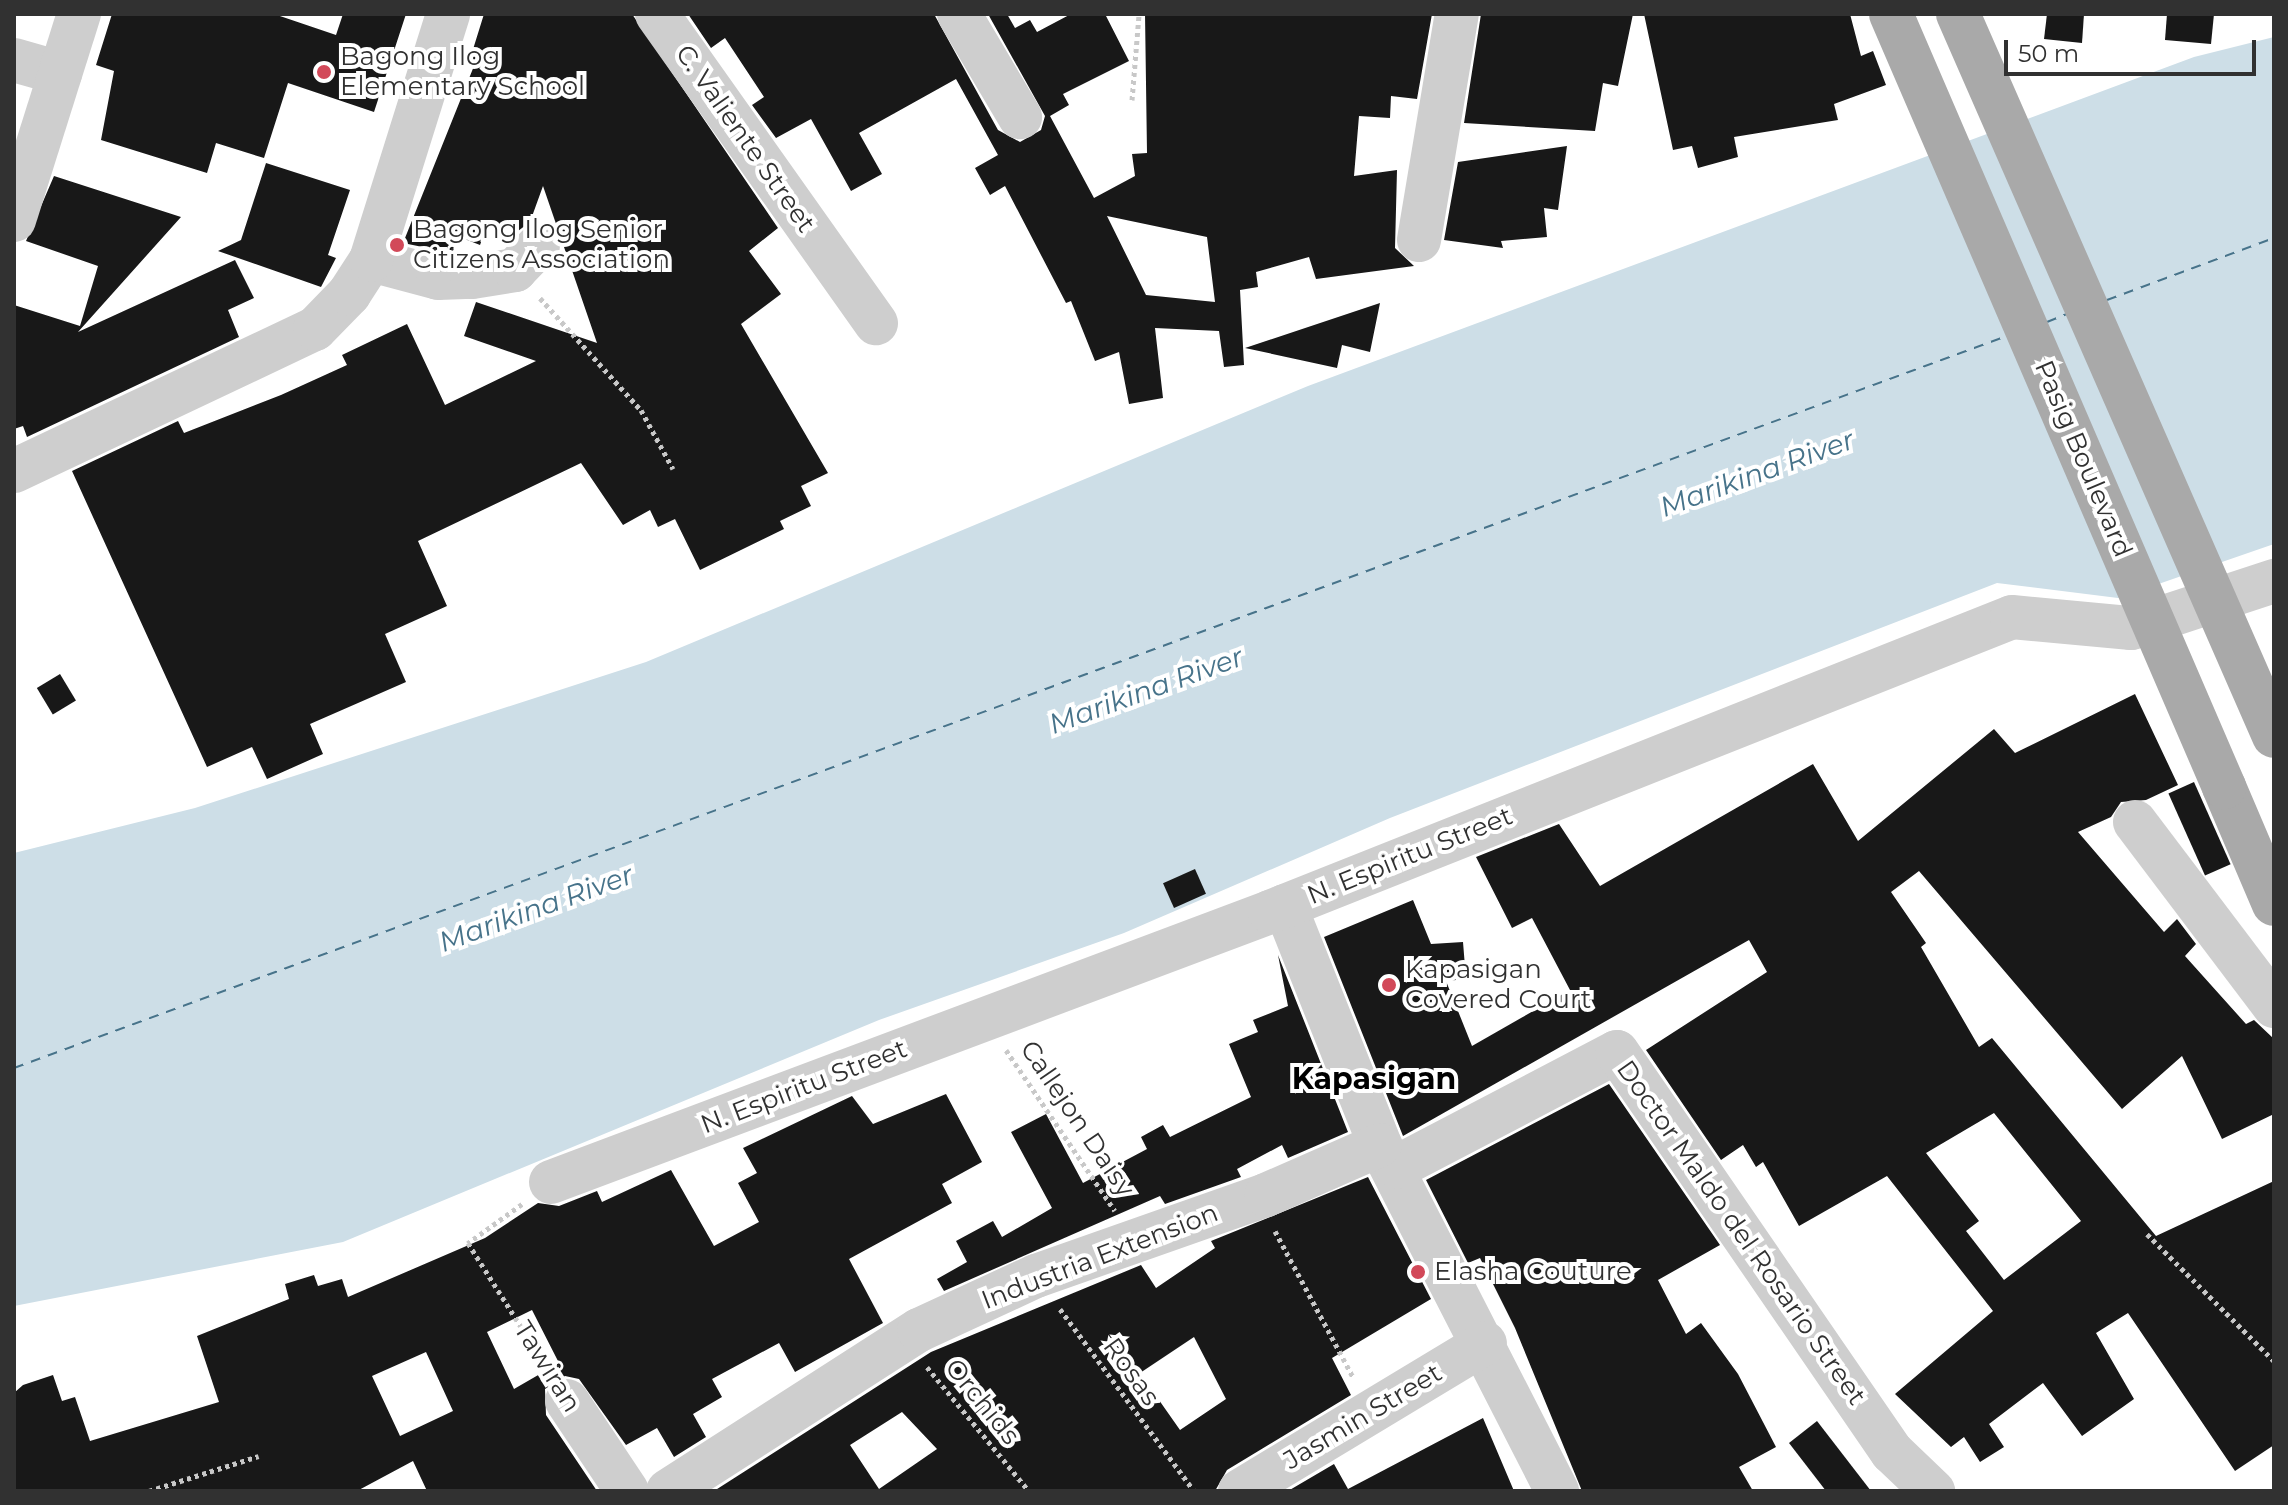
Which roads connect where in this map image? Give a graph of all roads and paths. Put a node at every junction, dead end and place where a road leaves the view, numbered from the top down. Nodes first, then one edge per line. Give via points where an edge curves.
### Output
1 (79, 14) edge
2 (448, 14) edge
3 (657, 14) edge
4 (959, 14) edge
5 (1139, 14) edge
6 (1457, 14) edge
7 (1891, 14) edge
8 (1958, 14) edge
9 (14, 60) edge
10 (60, 73) junction
11 (1132, 100) dead end
12 (1020, 117) dead end
13 (14, 220) edge
14 (1419, 240) dead end
15 (527, 258) joint
16 (371, 260) junction
17 (876, 323) dead end
18 (673, 469) dead end
19 (14, 471) edge
20 (2274, 581) edge
21 (2274, 736) edge
22 (2135, 822) dead end
23 (2274, 904) edge
24 (1285, 906) junction
25 (2274, 1006) edge
26 (985, 1020) junction
27 (1389, 1156) junction
28 (551, 1182) joint
29 (1258, 1198) junction
30 (2147, 1234) dead end
31 (1136, 1241) junction
32 (1036, 1276) junction
33 (904, 1338) junction
34 (1485, 1343) junction
35 (2274, 1361) edge
36 (567, 1401) joint
37 (1373, 1412) junction
38 (259, 1456) dead end
39 (149, 1491) edge
40 (627, 1491) edge
41 (668, 1491) edge
42 (1029, 1491) edge
43 (1194, 1491) edge
44 (1240, 1491) edge
45 (1557, 1491) edge
46 (1933, 1491) edge

1 - 10 street
2 - 16 street
3 - 17 street, C. Valiente Street
4 - 12 street
5 - 11 path
6 - 14 street
7 - 23 main road, Pasig Boulevard, bridge
8 - 21 main road, bridge
9 - 10 street
10 - 13 street
15 - 16 street via 438,278
15 - 18 path via 641,410
16 - 19 street via 315,329
20 - 24 street, N. Espiritu Street via 2131,628 2012,617
22 - 25 street
24 - 26 street, N. Espiritu Street
24 - 27 street
26 - 28 street, N. Espiritu Street
26 - 31 path, Callejon Daisy
27 - 29 street, Industria Extension
27 - 34 street
27 - 46 street, Doctor Maldo del Rosario Street via 1617,1052 1892,1452
28 - 36 path, Tawiran via 468,1243
29 - 31 street, Industria Extension
29 - 37 path
30 - 35 path
31 - 32 street, Industria Extension
32 - 33 street, Industria Extension
32 - 43 path, Rosas
33 - 41 street, Industria Extension
33 - 42 path, Orchids
34 - 37 street, Jasmin Street
34 - 45 street
36 - 40 street, Tawiran
37 - 44 street, Jasmin Street
38 - 39 path

